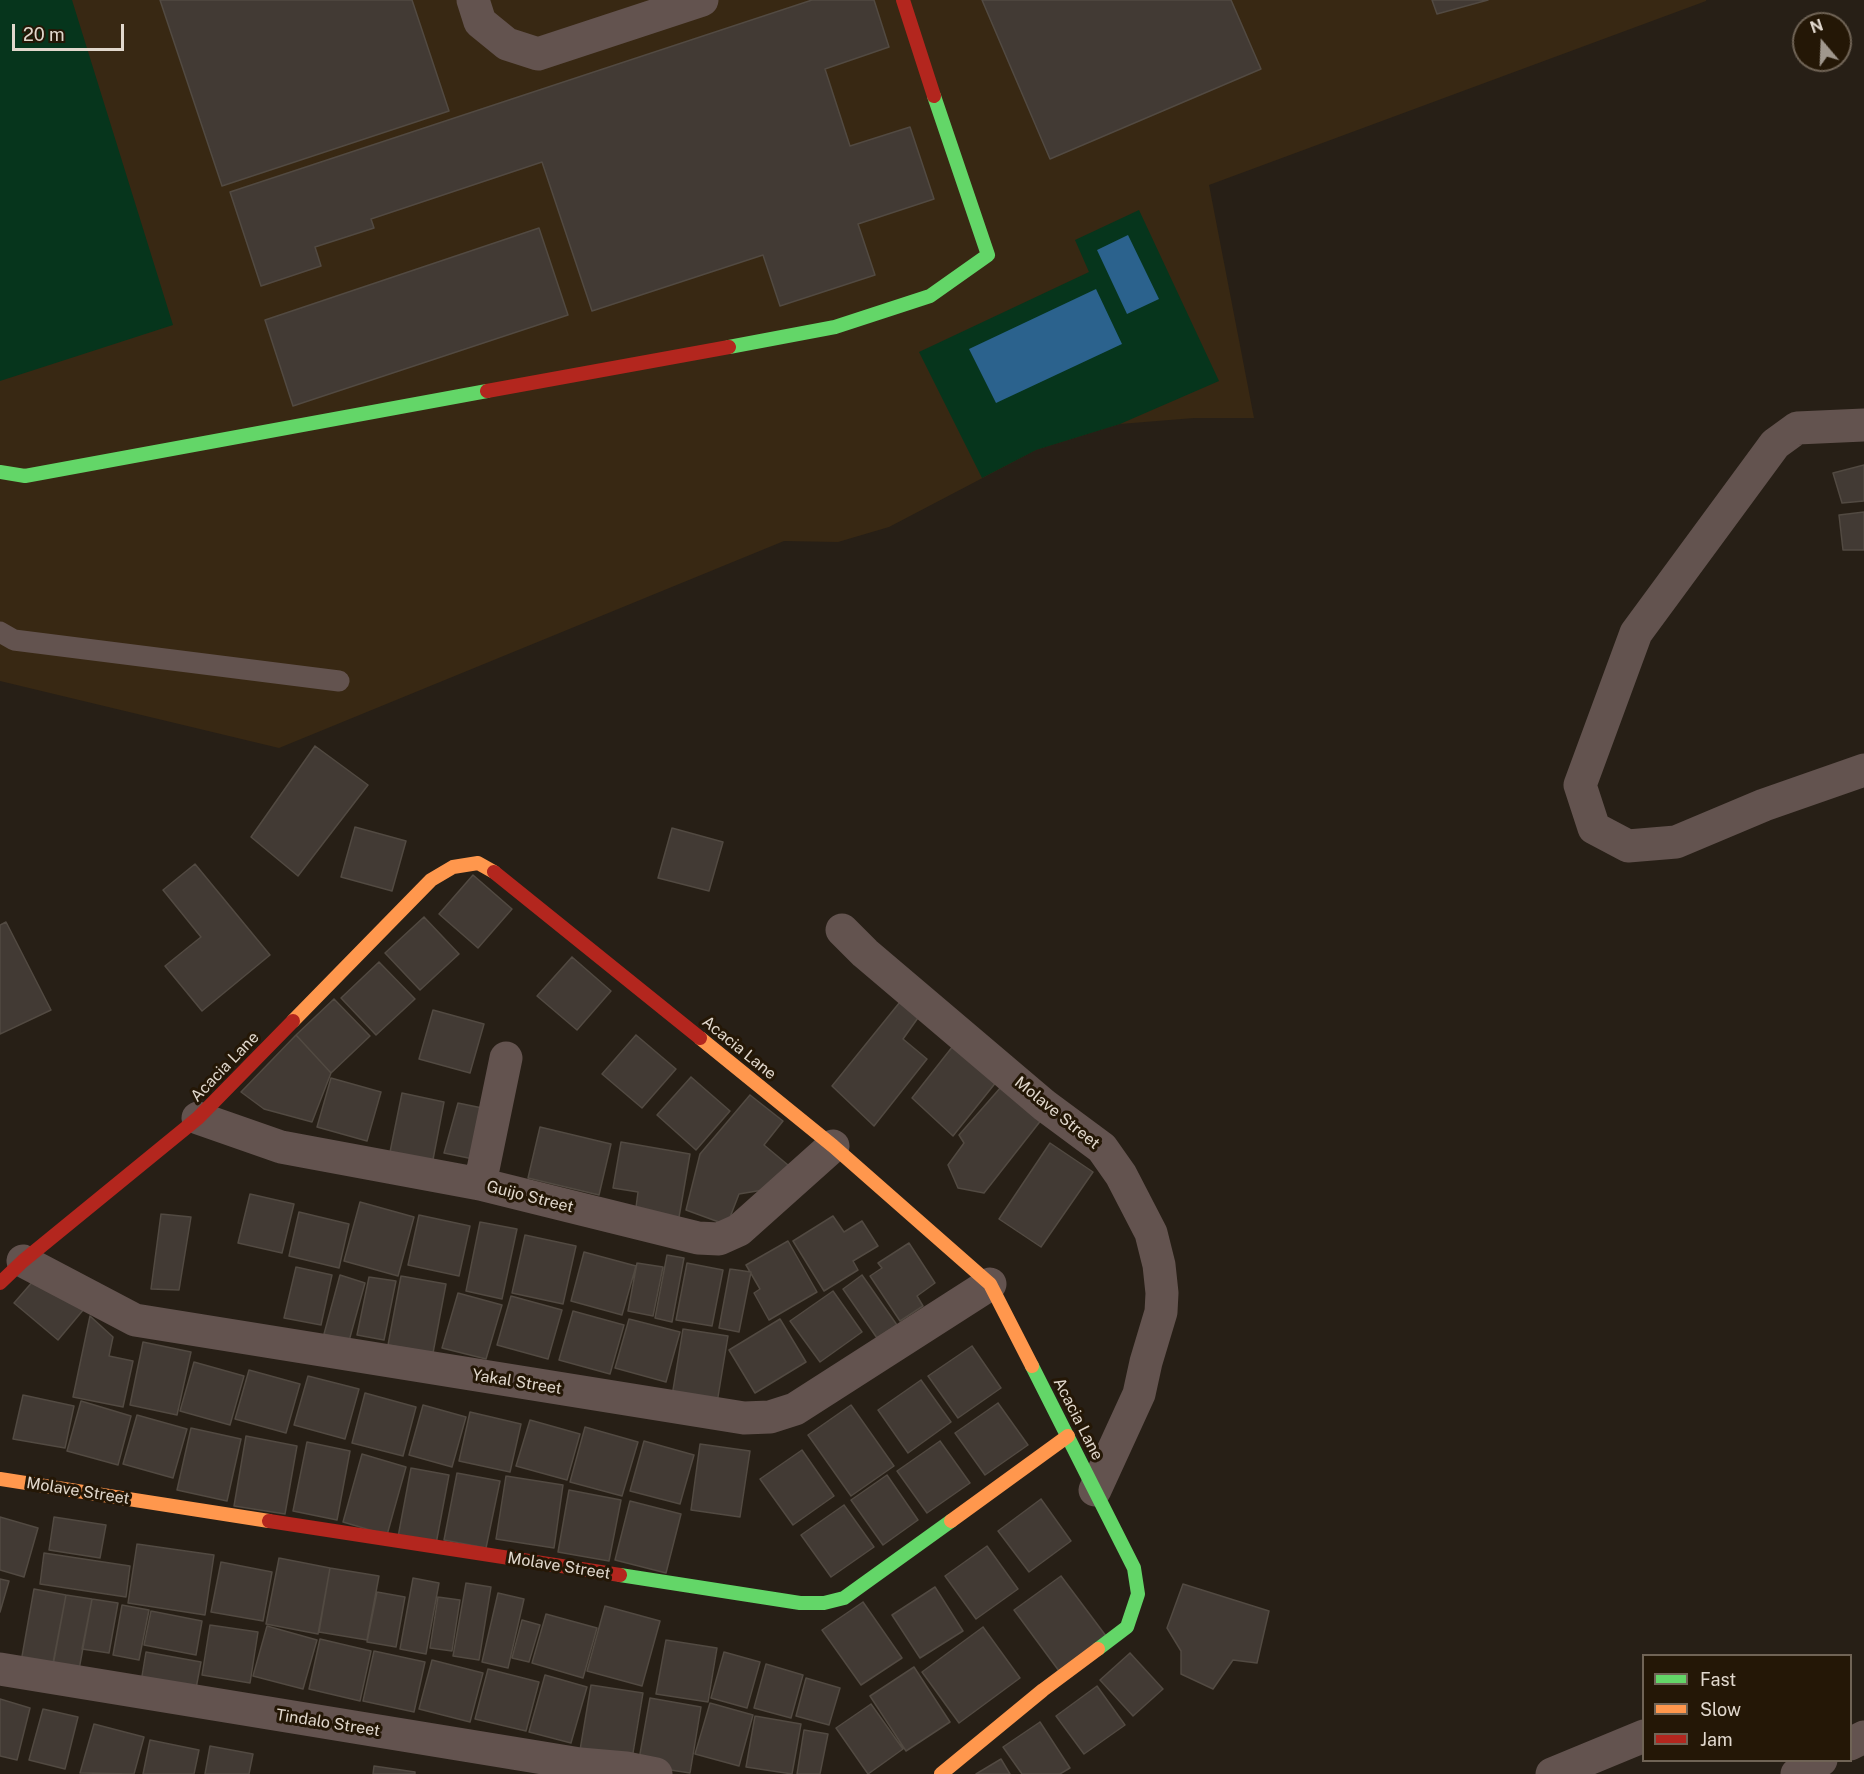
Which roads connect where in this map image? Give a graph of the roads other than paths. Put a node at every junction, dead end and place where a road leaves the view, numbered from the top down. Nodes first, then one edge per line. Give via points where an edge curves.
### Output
1 (473, 0) edge
2 (702, 0) edge
3 (903, 0) edge
4 (1864, 425) edge
5 (0, 472) edge
6 (0, 632) edge
7 (339, 681) dead end
8 (1864, 770) edge
9 (842, 930) dead end
10 (506, 1058) dead end
11 (198, 1118) junction
12 (833, 1146) junction
13 (480, 1184) junction
14 (11, 1272) edge
15 (990, 1284) junction
16 (1068, 1436) junction
17 (0, 1479) edge
18 (1095, 1490) junction
19 (0, 1669) edge
20 (1642, 1737) edge
21 (1819, 1762) edge
22 (656, 1774) edge
23 (940, 1774) edge
24 (1552, 1774) edge
25 (1797, 1774) edge

1 - 2 street via 480,22 507,44 538,54
3 - 5 street via 988,255 930,296 835,327 24,476
4 - 8 street via 1797,428 1775,444 1636,633 1580,784 1594,828 1628,846 1676,842 1764,805
6 - 7 lane via 14,640
9 - 18 street, Molave Street via 1044,1105 1101,1148 1121,1175 1151,1233 1159,1265 1161,1312 1139,1394
10 - 13 street
11 - 12 street, Acacia Lane via 431,880 453,867 478,863 503,878
11 - 13 street, Guijo Street via 281,1147
11 - 14 street, Acacia Lane
12 - 13 street, Guijo Street via 739,1230 719,1239 698,1238
12 - 15 street, Acacia Lane
14 - 15 street, Yakal Street via 135,1320 744,1418 770,1417 795,1409
15 - 16 street, Acacia Lane
16 - 17 street, Molave Street via 843,1598 824,1603 801,1603
16 - 18 street, Acacia Lane
18 - 23 street, Acacia Lane via 1134,1568 1138,1594 1127,1627
19 - 22 street, Tindalo Street
20 - 24 street
21 - 25 street

